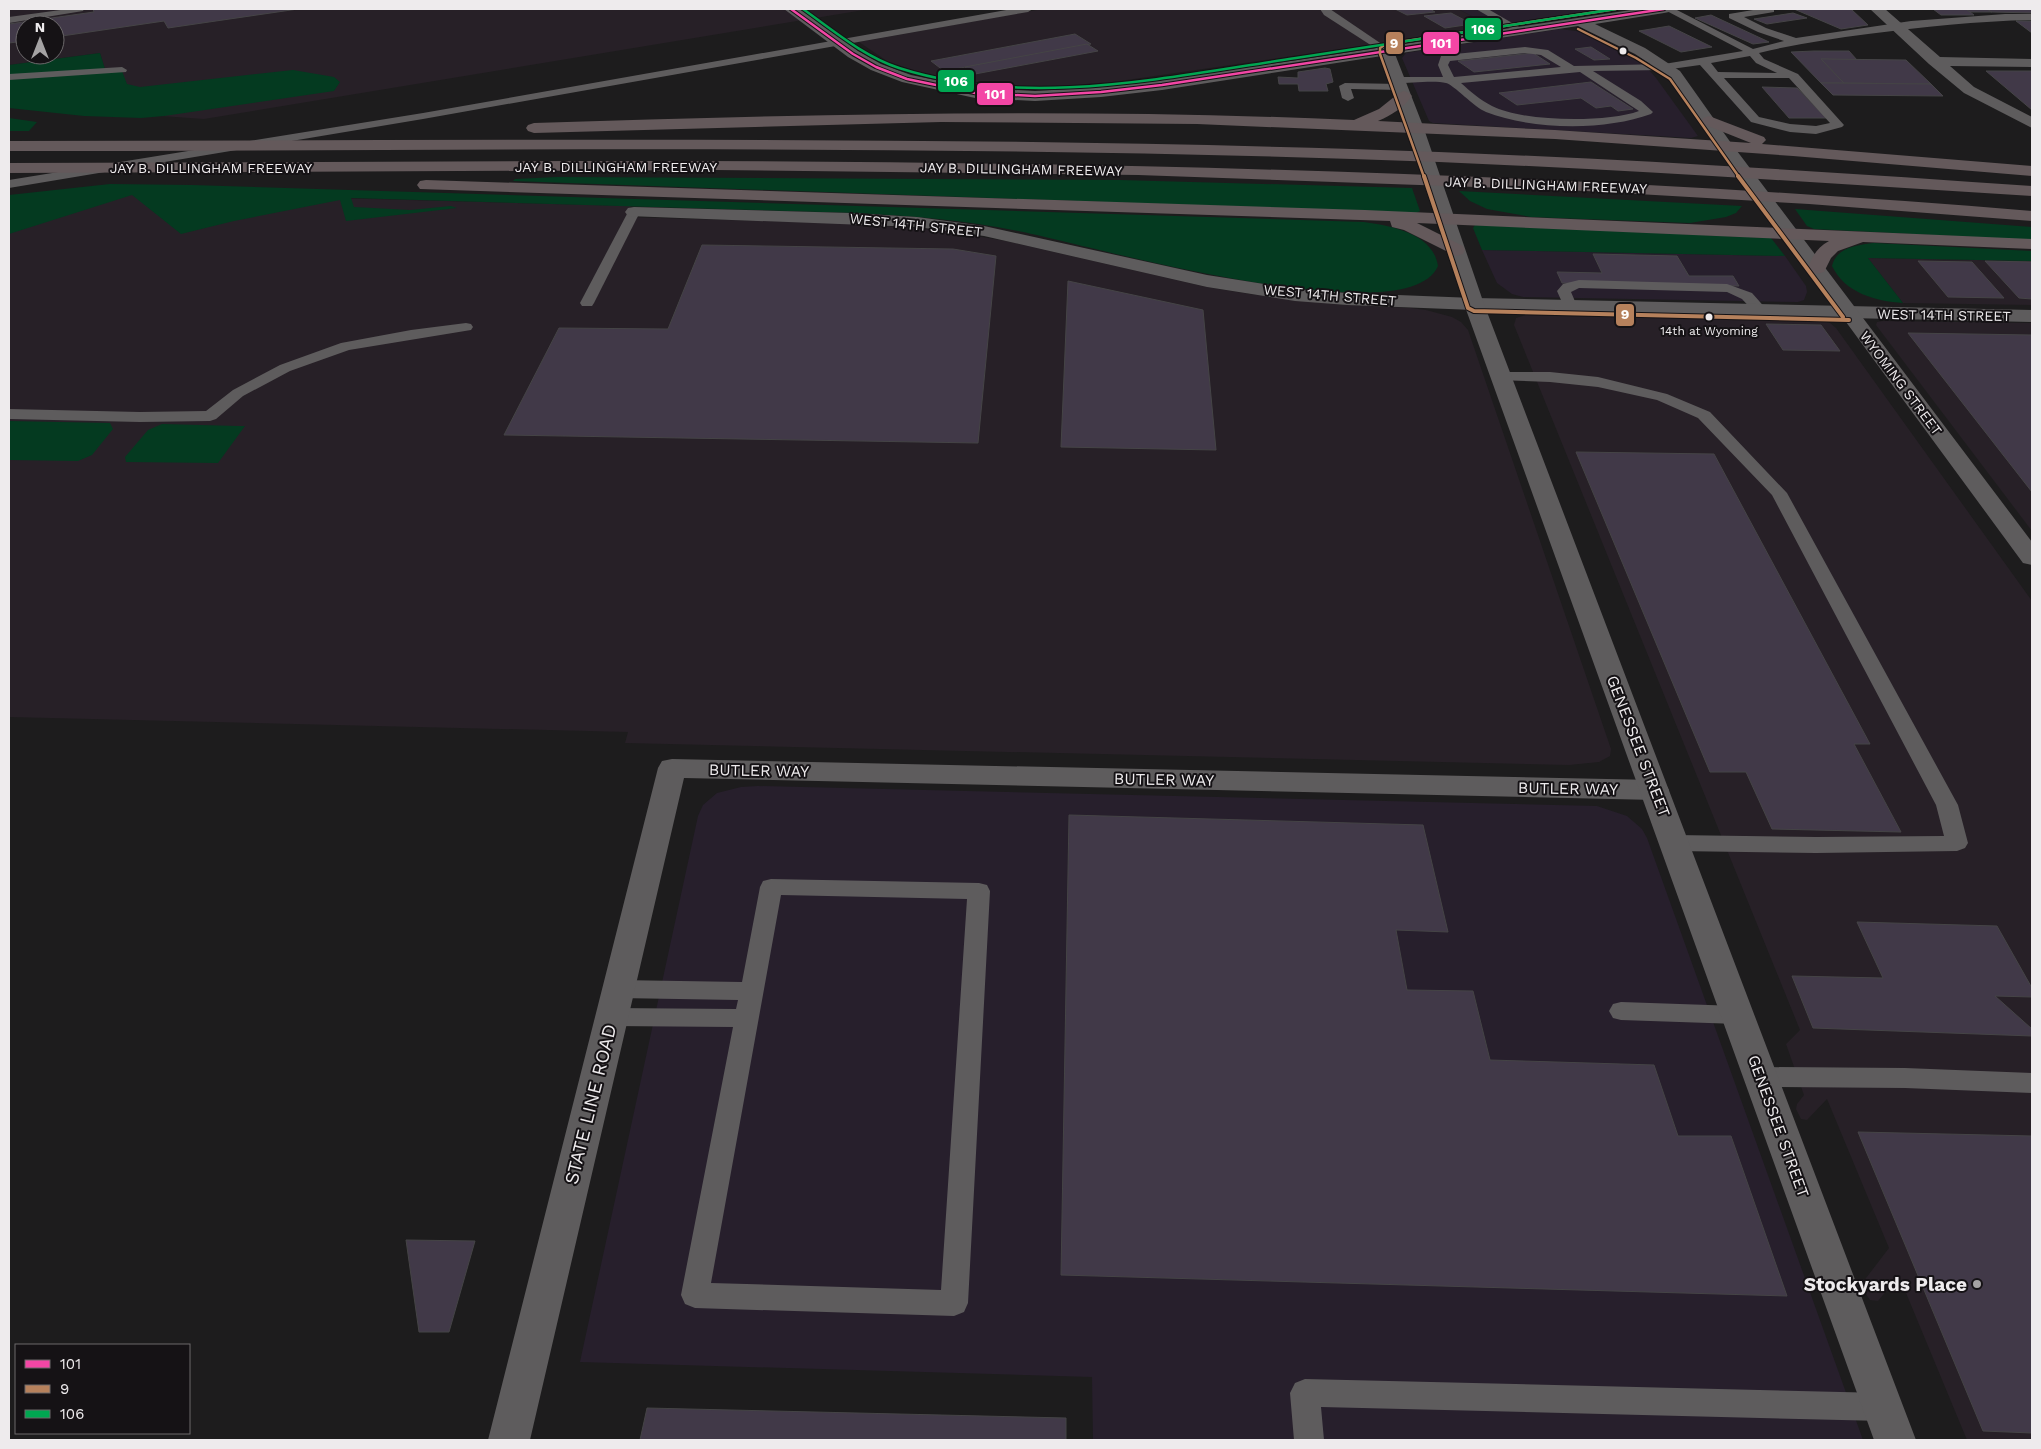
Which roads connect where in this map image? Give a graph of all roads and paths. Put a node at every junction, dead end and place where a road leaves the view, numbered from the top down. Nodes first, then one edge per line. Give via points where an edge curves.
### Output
1 (79, 9) edge
2 (791, 9) edge
3 (1028, 9) edge
4 (1325, 9) edge
5 (1481, 9) edge
6 (1666, 9) edge
7 (1767, 9) edge
8 (1877, 9) edge
9 (2032, 17) edge
10 (9, 20) edge
11 (1581, 22) junction
12 (1897, 27) junction
13 (1521, 31) junction
14 (1795, 42) junction
15 (1387, 51) junction
16 (1752, 52) junction
17 (1330, 60) junction
18 (1703, 61) junction
19 (1934, 61) junction
20 (2032, 62) edge
21 (1664, 67) junction
22 (1577, 69) junction
23 (122, 70) dead end
24 (1715, 75) junction
25 (1794, 76) junction
26 (9, 77) edge
27 (1451, 80) junction
28 (1400, 88) junction
29 (1348, 98) dead end
30 (1709, 121) junction
31 (2032, 123) edge
32 (1330, 124) junction
33 (1415, 126) junction
34 (523, 129) dead end
35 (484, 130) dead end
36 (1505, 130) junction
37 (1687, 143) junction
38 (9, 146) edge
39 (116, 146) junction
40 (1725, 146) junction
41 (1423, 151) junction
42 (1805, 152) junction
43 (1738, 162) junction
44 (9, 168) edge
45 (140, 168) junction
46 (2030, 171) edge
47 (368, 183) dead end
48 (9, 184) edge
49 (407, 185) dead end
50 (1435, 189) junction
51 (2032, 191) edge
52 (1772, 207) junction
53 (634, 212) joint
54 (1365, 215) junction
55 (2032, 216) edge
56 (1445, 219) junction
57 (1520, 222) junction
58 (1688, 229) junction
59 (1791, 234) junction
60 (1875, 237) junction
61 (2031, 244) edge
62 (1456, 250) junction
63 (1817, 268) junction
64 (586, 303) dead end
65 (1474, 304) junction
66 (1849, 313) junction
67 (2032, 316) edge
68 (466, 326) dead end
69 (1501, 377) junction
70 (9, 414) edge
71 (2032, 558) edge
72 (672, 768) joint
73 (1655, 790) junction
74 (1675, 843) junction
75 (751, 991) junction
76 (615, 1003) junction
77 (1621, 1012) dead end
78 (1738, 1015) junction
79 (747, 1018) junction
80 (1761, 1077) junction
81 (2032, 1083) edge
82 (1883, 1407) junction
83 (509, 1440) edge
84 (1309, 1440) edge
85 (1895, 1440) edge

1 - 10 lane
2 - 17 main road via 876,67 907,80 975,94 1035,96 1101,92
3 - 48 lane via 423,116
4 - 15 lane
5 - 13 lane
6 - 11 main road
6 - 16 lane
7 - 14 lane via 1770,10 1733,16
8 - 12 main road
9 - 12 lane
11 - 13 main road
11 - 21 main road, WYOMING STREET via 1640,51
12 - 14 lane
12 - 19 main road
13 - 15 main road
14 - 16 lane
15 - 17 main road
15 - 28 main road, GENESSEE STREET
16 - 18 lane
16 - 25 lane via 1760,61
17 - 28 main road via 1370,70
18 - 21 lane
18 - 24 lane
19 - 20 main road
19 - 31 main road via 1969,90
21 - 22 lane
21 - 30 main road, WYOMING STREET via 1675,74
22 - 27 lane
22 - 27 lane via 1544,52 1525,50 1445,58 1443,65
22 - 27 lane via 1647,112 1637,117 1601,122 1508,115 1488,108
23 - 26 lane
24 - 25 lane
24 - 25 lane via 1755,120 1772,124 1838,125
27 - 28 lane
28 - 29 lane via 1345,86
28 - 32 highway via 1397,105 1381,115
28 - 33 main road, GENESSEE STREET
30 - 40 main road, WYOMING STREET
30 - 42 highway via 1756,140
32 - 33 highway
32 - 34 highway via 1079,118 870,118
33 - 36 highway
33 - 41 main road, GENESSEE STREET
35 - 39 highway
36 - 37 highway
36 - 41 highway via 1456,138
37 - 40 highway
37 - 43 highway via 1725,154
38 - 39 highway, JAY B. DILLINGHAM FREEWAY
39 - 51 highway, JAY B. DILLINGHAM FREEWAY via 816,146 1253,151 1685,167
40 - 42 highway
40 - 43 main road, WYOMING STREET
41 - 50 main road, GENESSEE STREET
42 - 46 highway
43 - 52 main road, WYOMING STREET
44 - 45 highway, JAY B. DILLINGHAM FREEWAY
45 - 47 highway
45 - 55 highway, JAY B. DILLINGHAM FREEWAY via 1137,170 1578,185
49 - 54 highway
50 - 56 main road, GENESSEE STREET
50 - 57 highway via 1473,211
52 - 58 highway via 1726,223
52 - 59 main road, WYOMING STREET
53 - 64 lane
53 - 65 main road, WEST 14TH STREET via 917,222 984,231 1207,281 1295,294
54 - 56 highway
54 - 62 highway via 1410,226
56 - 57 highway
56 - 62 main road, GENESSEE STREET
57 - 58 highway
58 - 59 highway
59 - 60 highway
59 - 63 main road, WYOMING STREET
60 - 61 highway
60 - 63 highway via 1850,239 1830,247 1820,257
62 - 65 main road, GENESSEE STREET
63 - 66 main road, WYOMING STREET
65 - 66 main road, WEST 14TH STREET
65 - 69 main road, GENESSEE STREET
66 - 67 main road, WEST 14TH STREET
66 - 71 main road, WYOMING STREET
68 - 70 lane via 346,346 284,368 238,393 210,416
69 - 73 main road, GENESSEE STREET
69 - 74 lane via 1550,377 1598,382 1662,397 1704,414 1779,493 1947,805 1957,843
72 - 73 main road, BUTLER WAY
72 - 76 main road, STATE LINE ROAD
73 - 74 main road, GENESSEE STREET
74 - 78 main road, GENESSEE STREET
75 - 76 lane
75 - 79 lane
75 - 79 lane via 771,887 980,891 954,1303 696,1295
76 - 79 lane
76 - 83 main road, STATE LINE ROAD
77 - 78 lane
78 - 80 main road, GENESSEE STREET
80 - 81 lane
80 - 82 main road, GENESSEE STREET
82 - 84 lane via 1305,1393
82 - 85 main road, GENESSEE STREET

